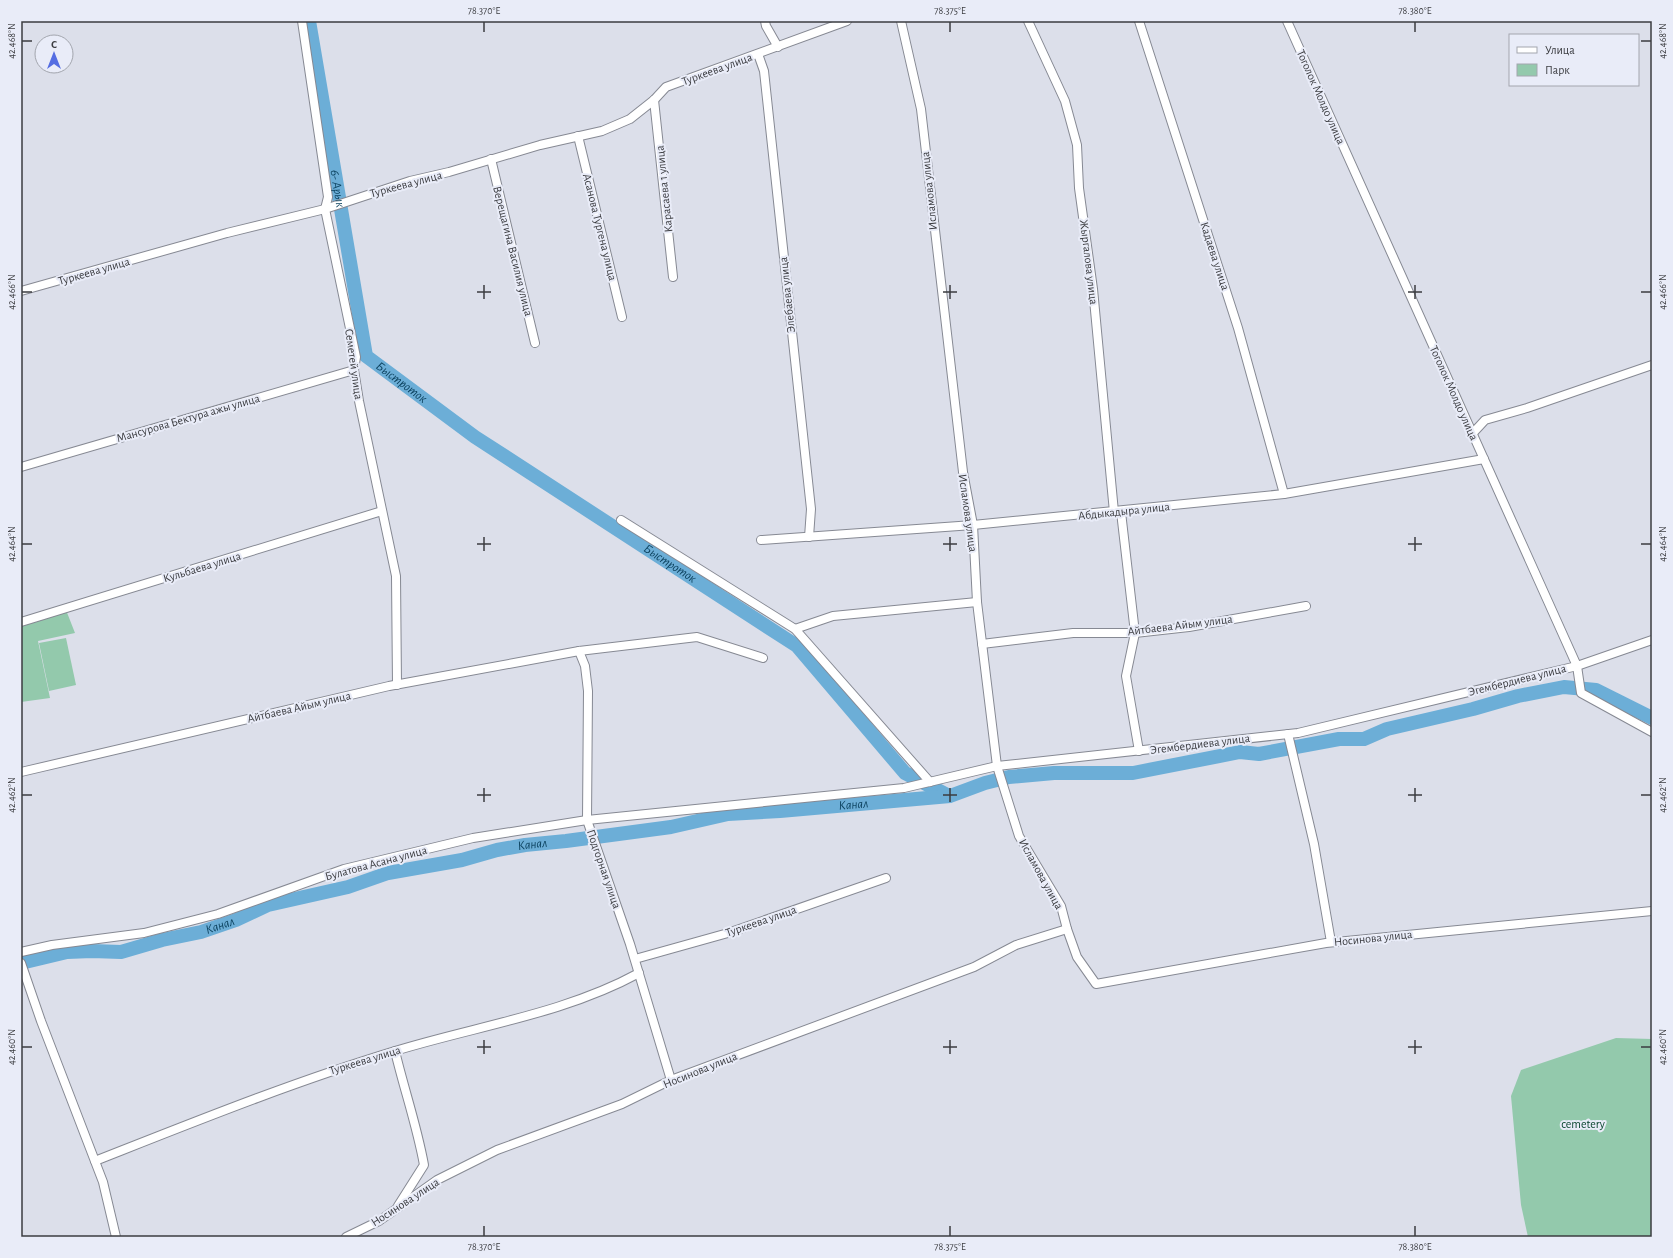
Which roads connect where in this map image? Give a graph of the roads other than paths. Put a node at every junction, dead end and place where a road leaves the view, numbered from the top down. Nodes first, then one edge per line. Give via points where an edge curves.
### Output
1 (302, 21) edge
2 (765, 21) edge
3 (847, 21) edge
4 (901, 21) edge
5 (1028, 21) edge
6 (1139, 21) edge
7 (1287, 21) edge
8 (778, 47) junction
9 (758, 54) junction
10 (654, 100) junction
11 (578, 136) junction
12 (491, 160) junction
13 (325, 209) junction
14 (673, 277) dead end
15 (21, 292) edge
16 (622, 317) dead end
17 (535, 344) dead end
18 (1652, 365) edge
19 (354, 370) junction
20 (1472, 434) junction
21 (1484, 459) junction
22 (21, 467) edge
23 (1284, 494) junction
24 (382, 512) junction
25 (1117, 512) junction
26 (621, 520) dead end
27 (973, 525) junction
28 (809, 536) junction
29 (761, 540) dead end
30 (977, 602) junction
31 (1306, 606) dead end
32 (21, 622) edge
33 (795, 629) junction
34 (1135, 633) junction
35 (1652, 640) edge
36 (982, 644) junction
37 (580, 651) junction
38 (763, 658) dead end
39 (1577, 666) junction
40 (397, 685) junction
41 (1652, 732) edge
42 (1288, 734) junction
43 (1139, 752) junction
44 (997, 766) junction
45 (21, 772) edge
46 (930, 782) junction
47 (738, 803) joint
48 (587, 820) junction
49 (886, 878) dead end
50 (1652, 911) edge
51 (1066, 929) junction
52 (1331, 942) junction
53 (21, 952) edge
54 (635, 959) junction
55 (21, 964) edge
56 (639, 973) junction
57 (1096, 984) joint
58 (395, 1050) junction
59 (672, 1080) junction
60 (95, 1161) junction
61 (396, 1209) junction
62 (116, 1237) edge
63 (346, 1237) edge

1 - 13 street, Семетей улица via 328,197
2 - 8 street
3 - 8 street, Туркеева улица
4 - 27 street, Исламова улица via 921,109 963,472
5 - 25 street, Жыргалова улица via 1064,101 1077,145 1079,188 1093,289
6 - 23 street, Кадаева улица via 1238,328
7 - 20 street, Тоголок Молдо улица
8 - 9 street, Туркеева улица
9 - 10 street, Туркеева улица via 666,87
9 - 28 street, Элебаева улица via 764,71 772,145 810,509
10 - 11 street, Туркеева улица via 630,119 602,131
10 - 14 street, Карасаева 1 улица
11 - 12 street, Туркеева улица
11 - 16 street, Асанова Тургена улица
12 - 13 street, Туркеева улица via 410,181
12 - 17 street, Верещагина Василия улица
13 - 15 street, Туркеева улица via 227,233
13 - 19 street, Семетей улица via 356,357
18 - 20 street via 1528,408 1485,420
19 - 22 street, Мансурова Бектура ажы улица
19 - 24 street, Семетей улица
20 - 21 street, Тоголок Молдо улица
21 - 23 street, Абдыкадыра улица
21 - 39 street, Тоголок Молдо улица
23 - 25 street, Абдыкадыра улица
24 - 32 street, Кульбаева улица
24 - 40 street, Семетей улица via 396,576
25 - 27 street, Абдыкадыра улица
25 - 34 street, Жыргалова улица
26 - 33 street
27 - 28 street, Абдыкадыра улица
27 - 30 street, Исламова улица
28 - 29 street, Абдыкадыра улица
30 - 33 street via 833,616
30 - 36 street, Исламова улица
31 - 34 street, Айтбаева Айым улица via 1189,627
33 - 46 street
34 - 36 street, Айтбаева Айым улица via 1073,633
34 - 43 street, Жыргалова улица via 1126,676
35 - 39 street, Эгембердиева улица
36 - 44 street, Исламова улица
37 - 38 street, Айтбаева Айым улица via 697,637
37 - 40 street, Айтбаева Айым улица
37 - 48 street, Подгорная улица via 588,691
39 - 41 street, Тоголок Молдо улица via 1581,693
39 - 42 street, Эгембердиева улица
40 - 45 street, Айтбаева Айым улица
42 - 43 street, Эгембердиева улица
42 - 52 street via 1314,844
43 - 44 street, Эгембердиева улица
44 - 46 street, Эгембердиева улица
44 - 51 street, Исламова улица via 1019,836 1061,906
46 - 47 street, Эгембердиева улица via 904,788
47 - 48 street, Булатова Асана улица
48 - 53 street, Булатова Асана улица via 473,838 344,869 218,914 144,933 52,945
48 - 54 street, Подгорная улица
49 - 54 street, Туркеева улица via 728,933
50 - 52 street, Носинова улица
51 - 57 street, Исламова улица via 1077,957
51 - 59 street, Носинова улица via 1016,945 974,967
52 - 57 street, Носинова улица
54 - 56 street, Подгорная улица
55 - 60 street
56 - 58 street, Туркеева улица via 589,996
56 - 59 street, Подгорная улица
58 - 60 street, Туркеева улица via 310,1078
58 - 61 street via 419,1136 424,1165
59 - 61 street, Носинова улица via 622,1104 497,1150 437,1180
60 - 62 street via 103,1182
61 - 63 street, Носинова улица via 379,1221

